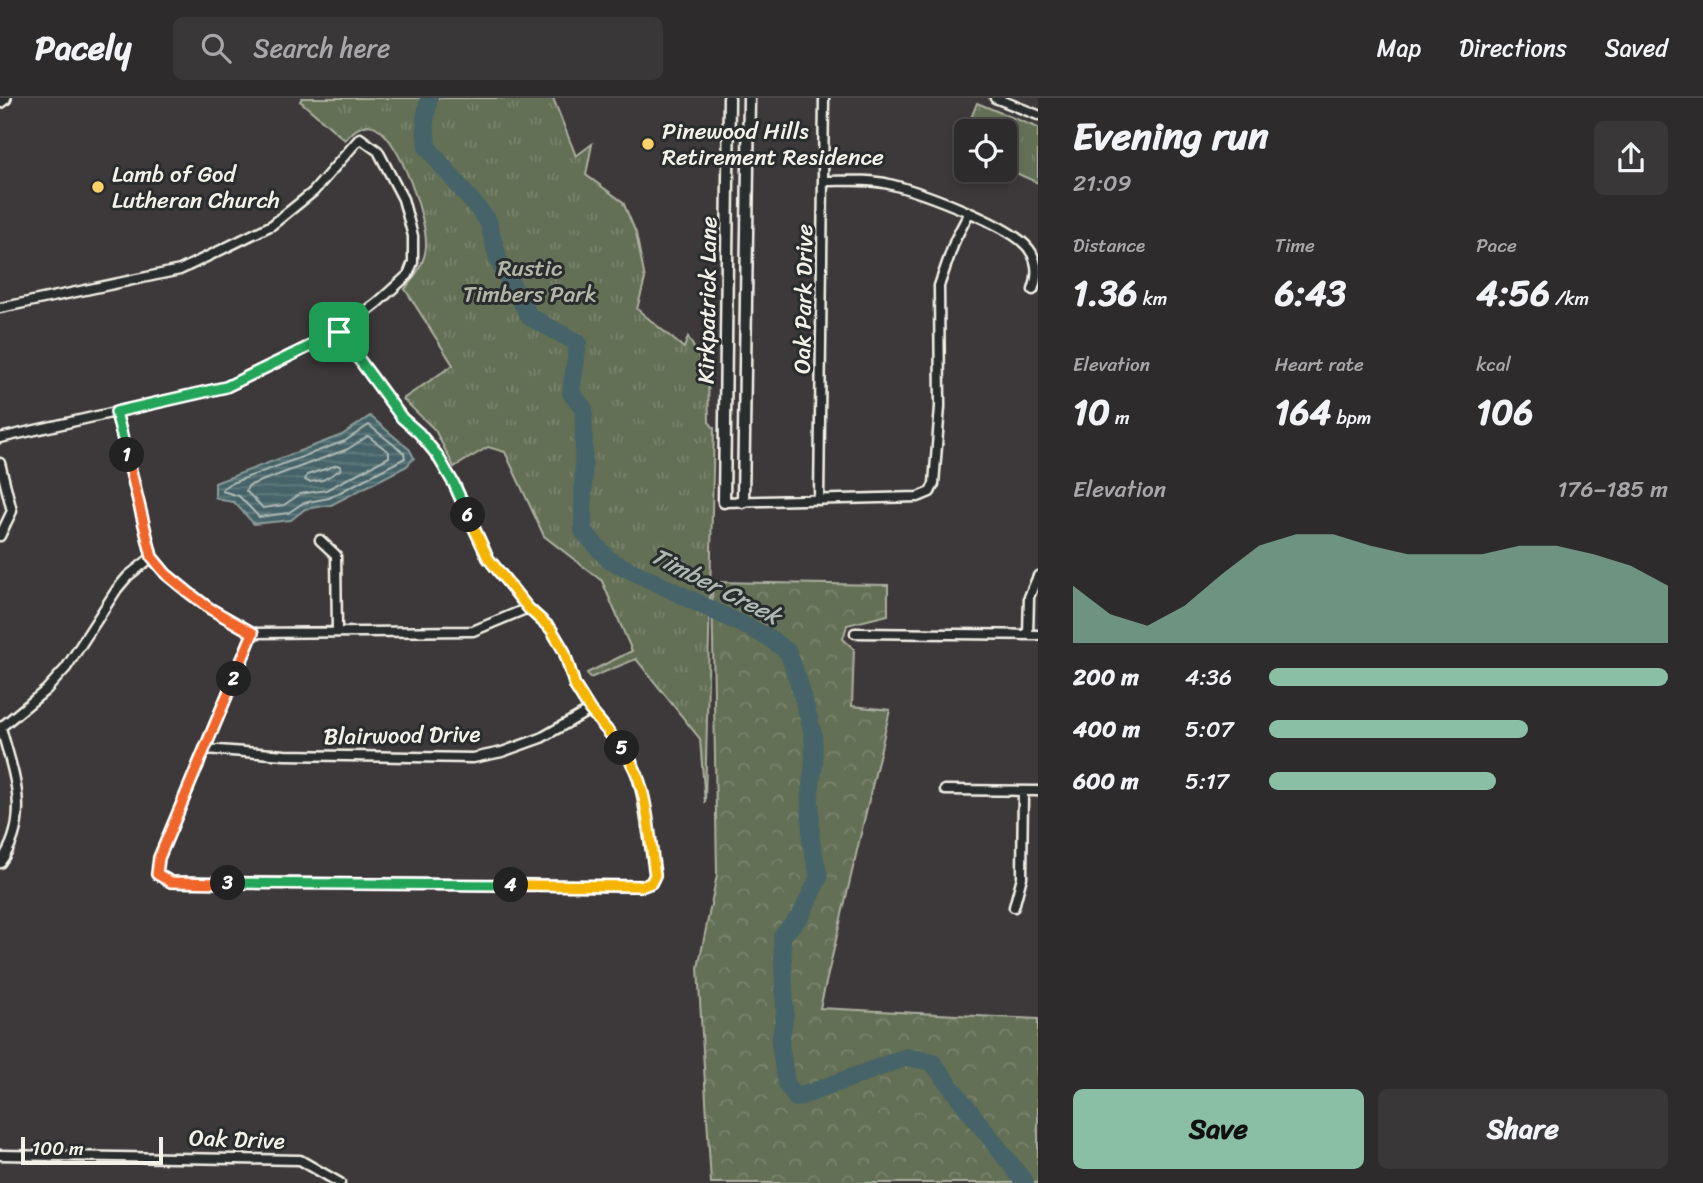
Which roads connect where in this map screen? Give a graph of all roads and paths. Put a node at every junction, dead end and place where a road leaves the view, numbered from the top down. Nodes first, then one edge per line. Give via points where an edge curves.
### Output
1 (729, 98) edge
2 (749, 98) edge
3 (824, 98) edge
4 (996, 98) edge
5 (1038, 115) edge
6 (824, 181) junction
7 (969, 213) junction
8 (1033, 290) dead end
9 (0, 308) edge
10 (339, 332) junction
11 (116, 412) junction
12 (938, 435) junction
13 (948, 436) dead end
14 (0, 438) edge
15 (0, 463) edge
16 (819, 500) junction
17 (724, 502) joint
18 (743, 502) junction
19 (0, 536) edge
20 (320, 540) dead end
21 (152, 557) junction
22 (1038, 576) edge
23 (528, 608) junction
24 (337, 631) junction
25 (253, 633) junction
26 (855, 633) dead end
27 (1028, 635) junction
28 (1038, 635) edge
29 (590, 710) junction
30 (0, 728) edge
31 (205, 749) junction
32 (946, 790) dead end
33 (1023, 791) junction
34 (1038, 792) edge
35 (0, 863) edge
36 (1014, 907) dead end
37 (0, 1154) edge
38 (340, 1183) edge

1 - 17 street, Kirkpatrick Lane
2 - 18 street, Kirkpatrick Lane
3 - 6 street, Oak Park Drive
4 - 5 street
6 - 7 street via 891,184
6 - 16 street, Oak Park Drive
7 - 8 street via 1011,232 1029,249 1037,277
7 - 12 street via 940,286
9 - 10 street via 180,270 272,225 313,192 360,138 378,151 403,199 414,262 401,284
10 - 11 street via 226,387
10 - 23 street via 402,418 437,455 488,558
11 - 14 street
11 - 21 street
12 - 13 street
12 - 16 street via 930,492 918,497
15 - 19 street via 12,511
16 - 18 street
17 - 18 street
20 - 24 street via 336,555
21 - 25 street via 209,608
21 - 30 street via 117,589 66,668
22 - 27 street via 1029,597
23 - 24 street via 473,631
23 - 29 street via 551,629
24 - 25 street
25 - 31 street
26 - 27 street
27 - 28 street
29 - 31 street, Blairwood Drive via 541,738 473,758
29 - 31 street via 628,755 637,774 655,875 643,886 171,882 157,874 159,858
30 - 35 street via 18,792 17,829
32 - 33 street
33 - 34 street
33 - 36 street via 1022,877
37 - 38 street, Oak Drive via 300,1160

